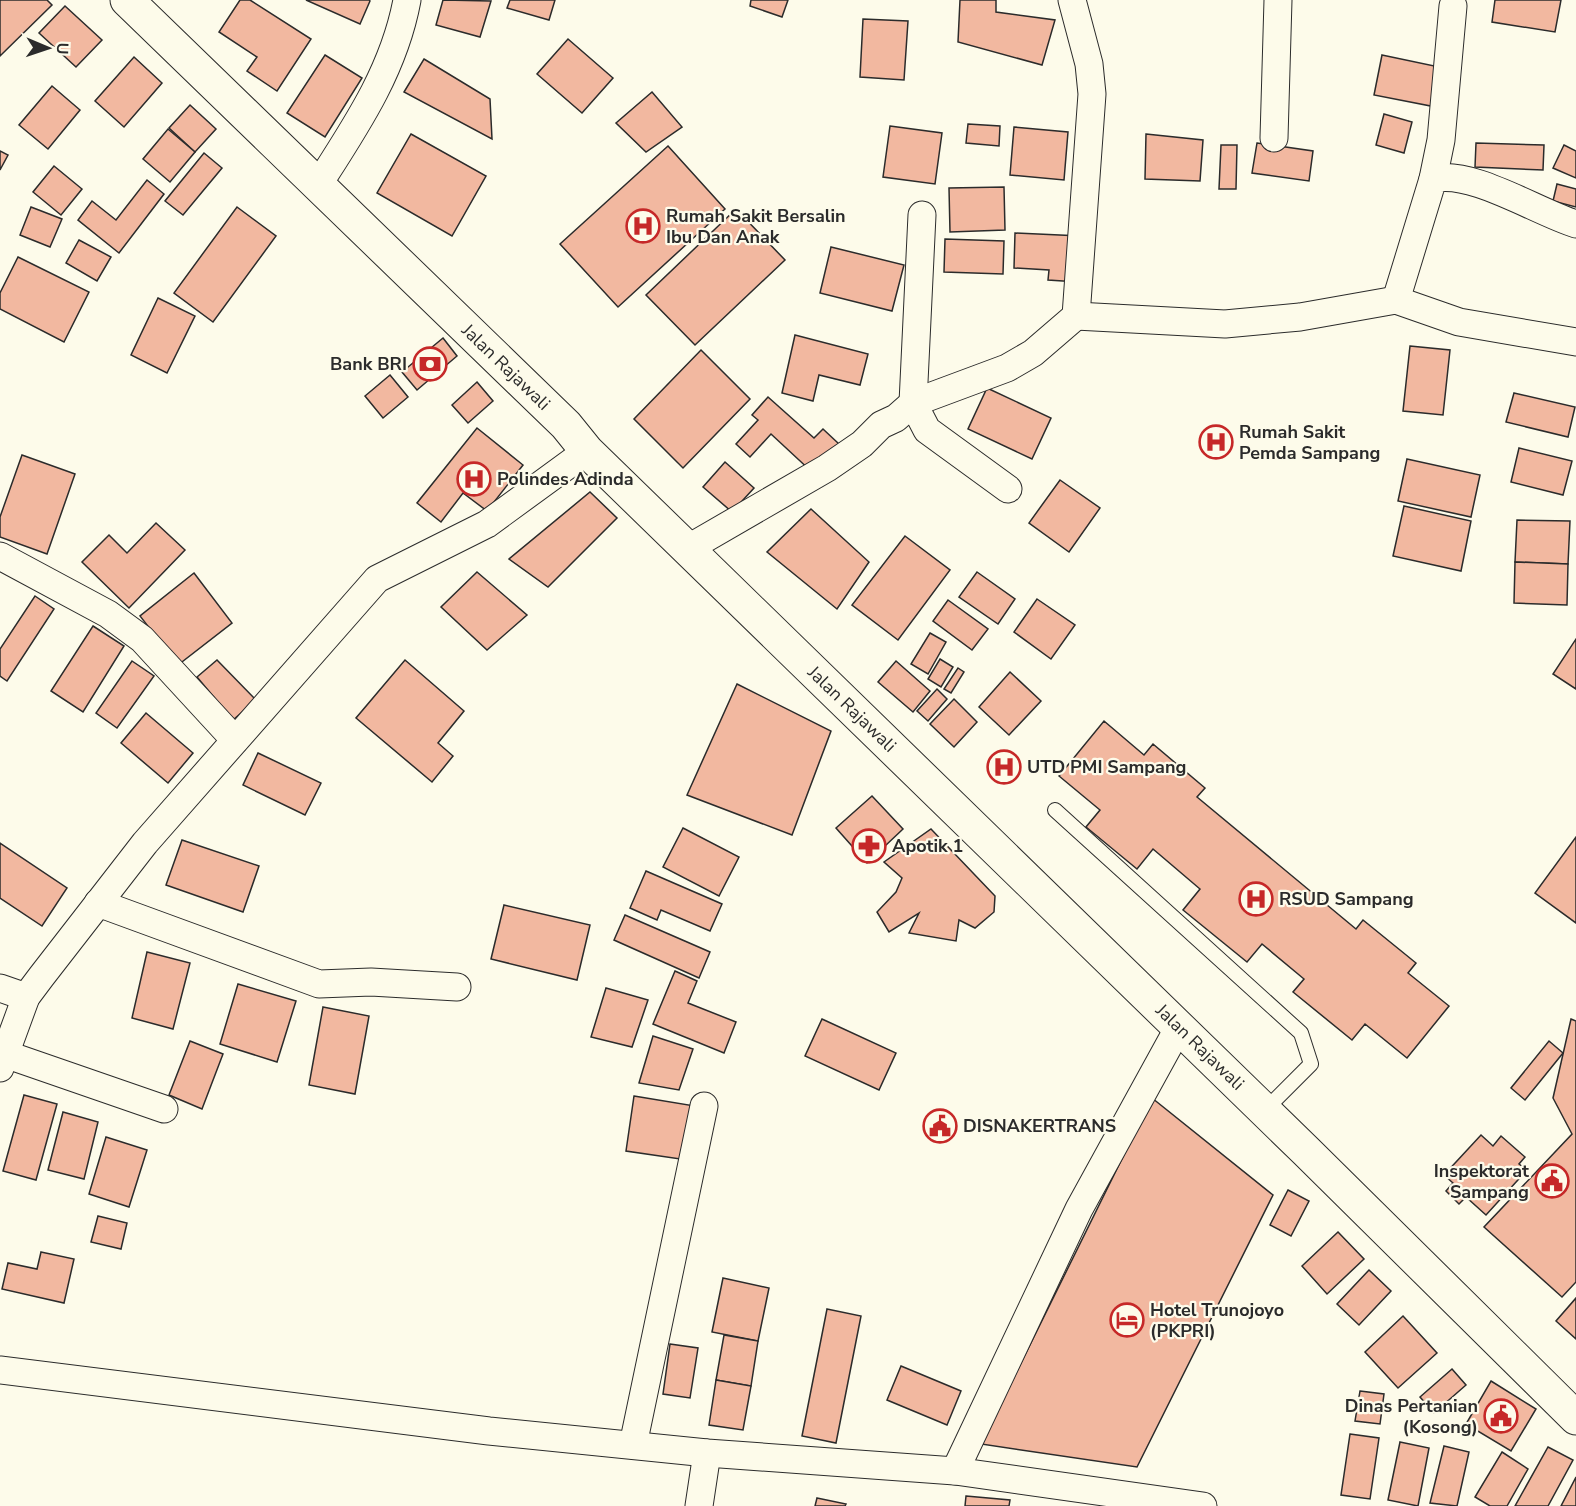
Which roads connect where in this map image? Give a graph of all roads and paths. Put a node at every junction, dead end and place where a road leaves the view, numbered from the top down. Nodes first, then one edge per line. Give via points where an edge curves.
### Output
1 (407, 0) edge
2 (1072, 0) edge
3 (1278, 0) edge
4 (129, 1) edge
5 (1453, 6) dead end
6 (1274, 138) dead end
7 (1433, 179) junction
8 (318, 185) junction
9 (922, 215) dead end
10 (1576, 224) edge
11 (1396, 300) junction
12 (1076, 316) junction
13 (1576, 342) edge
14 (913, 403) junction
15 (587, 451) junction
16 (1008, 489) dead end
17 (687, 549) junction
18 (0, 556) edge
19 (235, 740) junction
20 (1055, 810) dead end
21 (98, 903) junction
22 (457, 987) dead end
23 (0, 988) edge
24 (26, 996) junction
25 (1179, 1027) junction
26 (3, 1061) edge
27 (704, 1106) dead end
28 (164, 1109) dead end
29 (1265, 1110) junction
30 (0, 1370) edge
31 (1576, 1418) edge
32 (633, 1445) junction
33 (707, 1453) junction
34 (955, 1471) junction
35 (699, 1506) edge
36 (1203, 1506) edge

1 - 8 street via 392,59 363,115
2 - 12 street via 1089,64 1092,94
3 - 6 street
4 - 8 street, Jalan Rajawali
5 - 7 street via 1441,140
7 - 10 street via 1446,176 1492,190
7 - 11 street
8 - 15 street, Jalan Rajawali via 566,425
9 - 14 street
11 - 12 street via 1300,317 1225,324
11 - 13 street via 1460,321
12 - 14 street via 1033,353 1008,368
14 - 16 street via 927,430
14 - 17 street via 827,468
15 - 17 street, Jalan Rajawali
15 - 19 street via 487,524 377,579
17 - 25 street, Jalan Rajawali
18 - 19 street via 108,614 142,639
19 - 21 street
20 - 29 lane via 1301,1034 1311,1064
21 - 22 street via 319,984 379,982
21 - 24 street
23 - 24 street
24 - 26 street
25 - 29 street, Jalan Rajawali
25 - 34 street via 1079,1209
26 - 28 street
27 - 32 street
29 - 31 street, Jalan Rajawali
30 - 32 street via 489,1431
32 - 33 street
33 - 34 street
33 - 35 street
34 - 36 street

